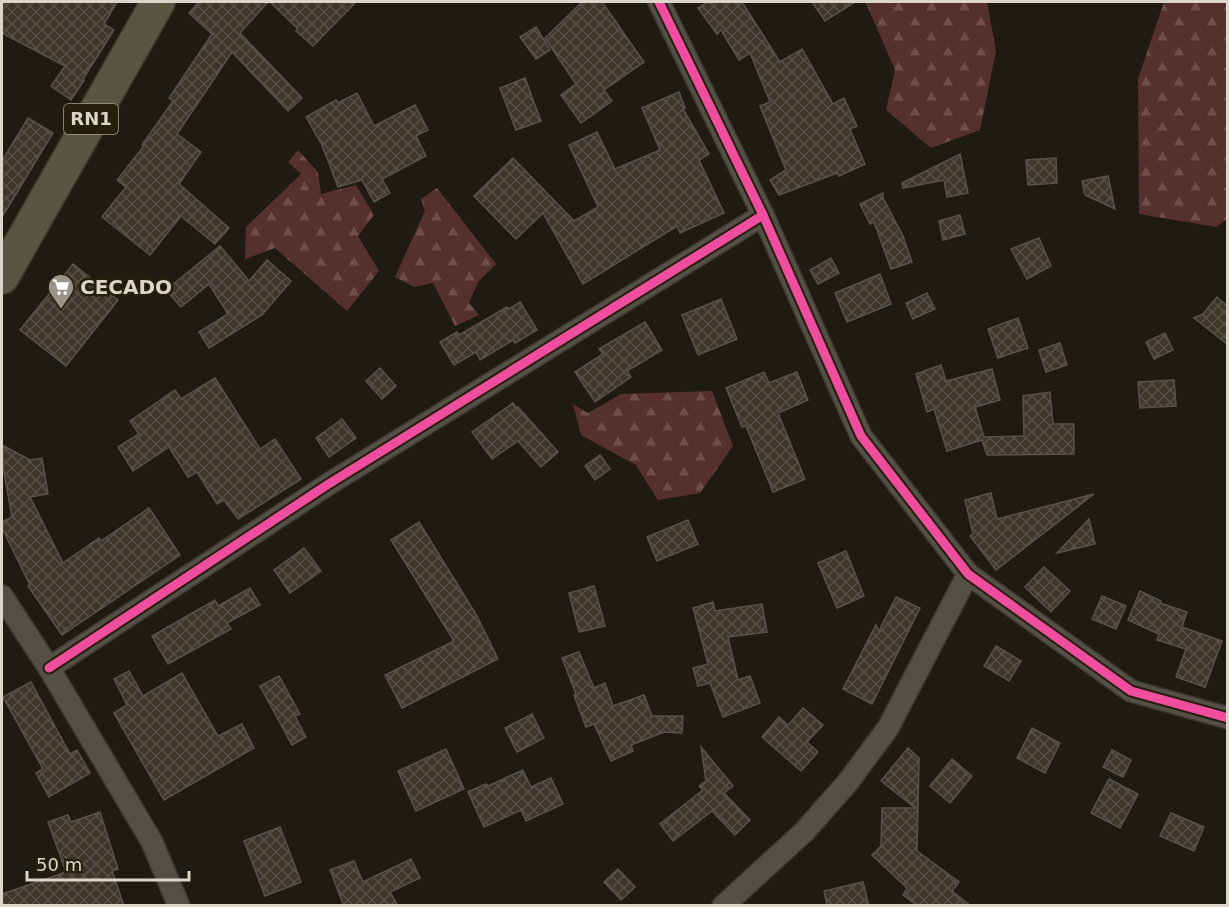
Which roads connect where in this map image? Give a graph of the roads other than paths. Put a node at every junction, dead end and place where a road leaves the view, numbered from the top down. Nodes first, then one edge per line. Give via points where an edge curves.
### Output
1 (158, 2) edge
2 (661, 2) edge
3 (763, 215) junction
4 (13, 242) edge
5 (2, 277) edge
6 (968, 574) junction
7 (2, 596) edge
8 (49, 668) junction
9 (1227, 718) edge
10 (179, 906) edge
11 (723, 906) edge

1 - 4 highway, RN1
2 - 3 street
3 - 6 street via 861,436
3 - 8 street via 327,484
4 - 5 highway, RN1
6 - 9 street via 1131,692
6 - 11 street via 888,728 804,832
7 - 8 street
8 - 10 street via 152,842

